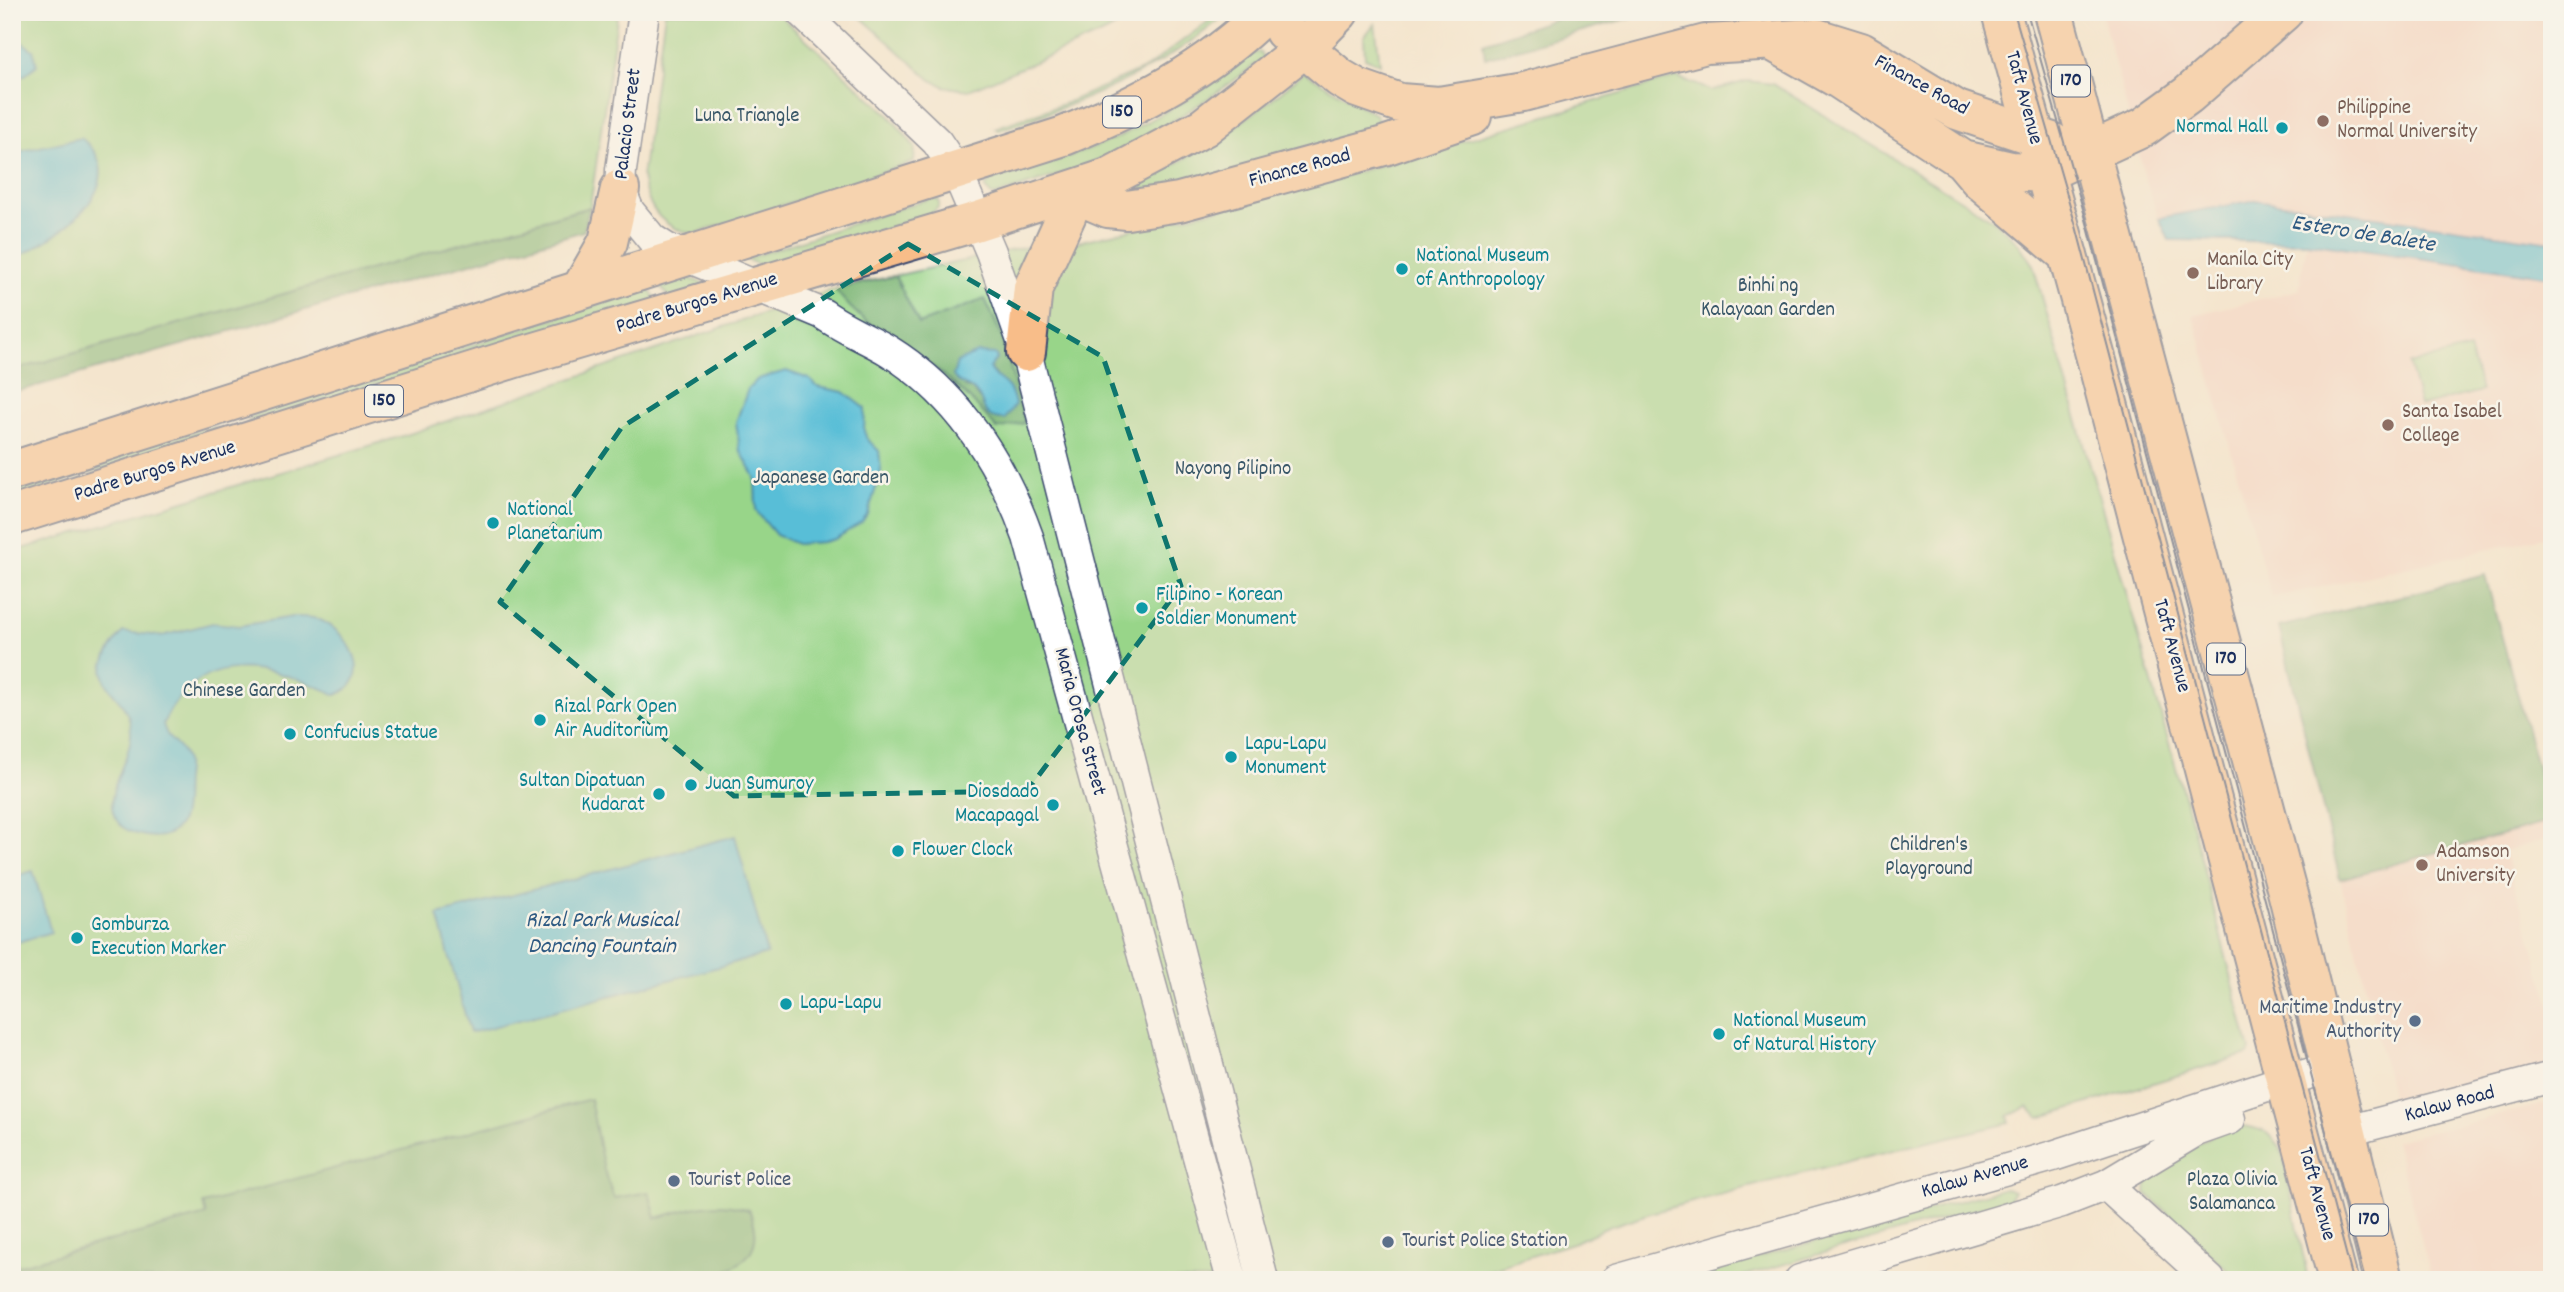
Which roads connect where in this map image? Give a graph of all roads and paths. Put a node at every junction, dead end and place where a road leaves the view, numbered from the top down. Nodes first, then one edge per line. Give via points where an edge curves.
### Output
1 (644, 12) edge
2 (801, 12) edge
3 (1339, 12) edge
4 (2001, 12) edge
5 (2053, 12) edge
6 (2283, 12) edge
7 (1266, 13) edge
8 (1770, 40) junction
9 (1303, 49) junction
10 (1523, 92) junction
11 (1379, 98) junction
12 (1384, 146) junction
13 (2088, 150) junction
14 (2039, 156) junction
15 (1963, 160) junction
16 (956, 170) junction
17 (620, 188) junction
18 (1071, 192) junction
19 (978, 221) junction
20 (2068, 255) junction
21 (684, 256) junction
22 (755, 286) junction
23 (581, 289) junction
24 (1026, 352) junction
25 (225, 404) junction
26 (240, 446) junction
27 (12, 471) edge
28 (12, 516) edge
29 (2552, 1077) edge
30 (2334, 1078) junction
31 (2288, 1090) junction
32 (2348, 1131) junction
33 (2106, 1185) junction
34 (1232, 1280) edge
35 (1263, 1280) edge
36 (1616, 1280) edge
37 (1800, 1280) edge
38 (2210, 1280) edge
39 (2338, 1280) edge
40 (2384, 1280) edge

1 - 17 street, Palacio Street
2 - 16 street, Maria Orosa Street via 937,142
3 - 9 main road, Padre Burgos Avenue / 150
4 - 14 main road, Taft Avenue / 170
5 - 13 main road, 170
6 - 13 main road via 2144,127
7 - 9 main road, Finance Road
7 - 16 main road, Padre Burgos Avenue / 150 via 1205,64 1151,98 1064,136
8 - 10 main road, Finance Road via 1706,44
8 - 14 main road, Finance Road via 1816,38 1861,52
8 - 15 main road, Finance Road
9 - 11 main road, Finance Road via 1340,78
9 - 18 main road, Padre Burgos Avenue / 150 via 1204,127 1145,160
10 - 11 main road, Finance Road via 1439,106
10 - 12 main road, Finance Road via 1498,106
11 - 12 main road via 1390,111 1394,127
12 - 18 main road, Finance Road via 1180,202 1127,210 1090,203
13 - 14 main road
13 - 30 main road, 170
14 - 15 main road, Finance Road via 2011,171
14 - 20 main road, Taft Avenue / 170
15 - 20 main road
16 - 19 street, Maria Orosa Street
16 - 21 main road, Padre Burgos Avenue / 150
17 - 21 street, Palacio Street via 643,231
17 - 23 main road via 608,243
18 - 19 main road, Padre Burgos Avenue / 150
18 - 24 main road via 1067,214 1033,288
19 - 22 main road, Padre Burgos Avenue / 150
19 - 24 street, Maria Orosa Street
20 - 31 main road, Taft Avenue / 170
21 - 22 street, Palacio Street
21 - 23 main road, Padre Burgos Avenue / 150
22 - 26 main road, Padre Burgos Avenue / 150
22 - 34 street, Maria Orosa Street via 823,314 889,351 959,411 1002,473 1028,537
23 - 25 main road, Padre Burgos Avenue / 150
24 - 35 street, Maria Orosa Street
25 - 26 main road
25 - 27 main road, Padre Burgos Avenue / 150
26 - 28 main road, Padre Burgos Avenue / 150
29 - 32 street, Kalaw Road
30 - 31 street, Kalaw Avenue
30 - 32 main road, 170
31 - 33 street, Kalaw Avenue via 2196,1131
31 - 36 street, Kalaw Avenue
31 - 39 main road, Taft Avenue / 170
32 - 40 main road, 170
33 - 37 street, Kalaw Avenue via 2031,1213
33 - 38 street

